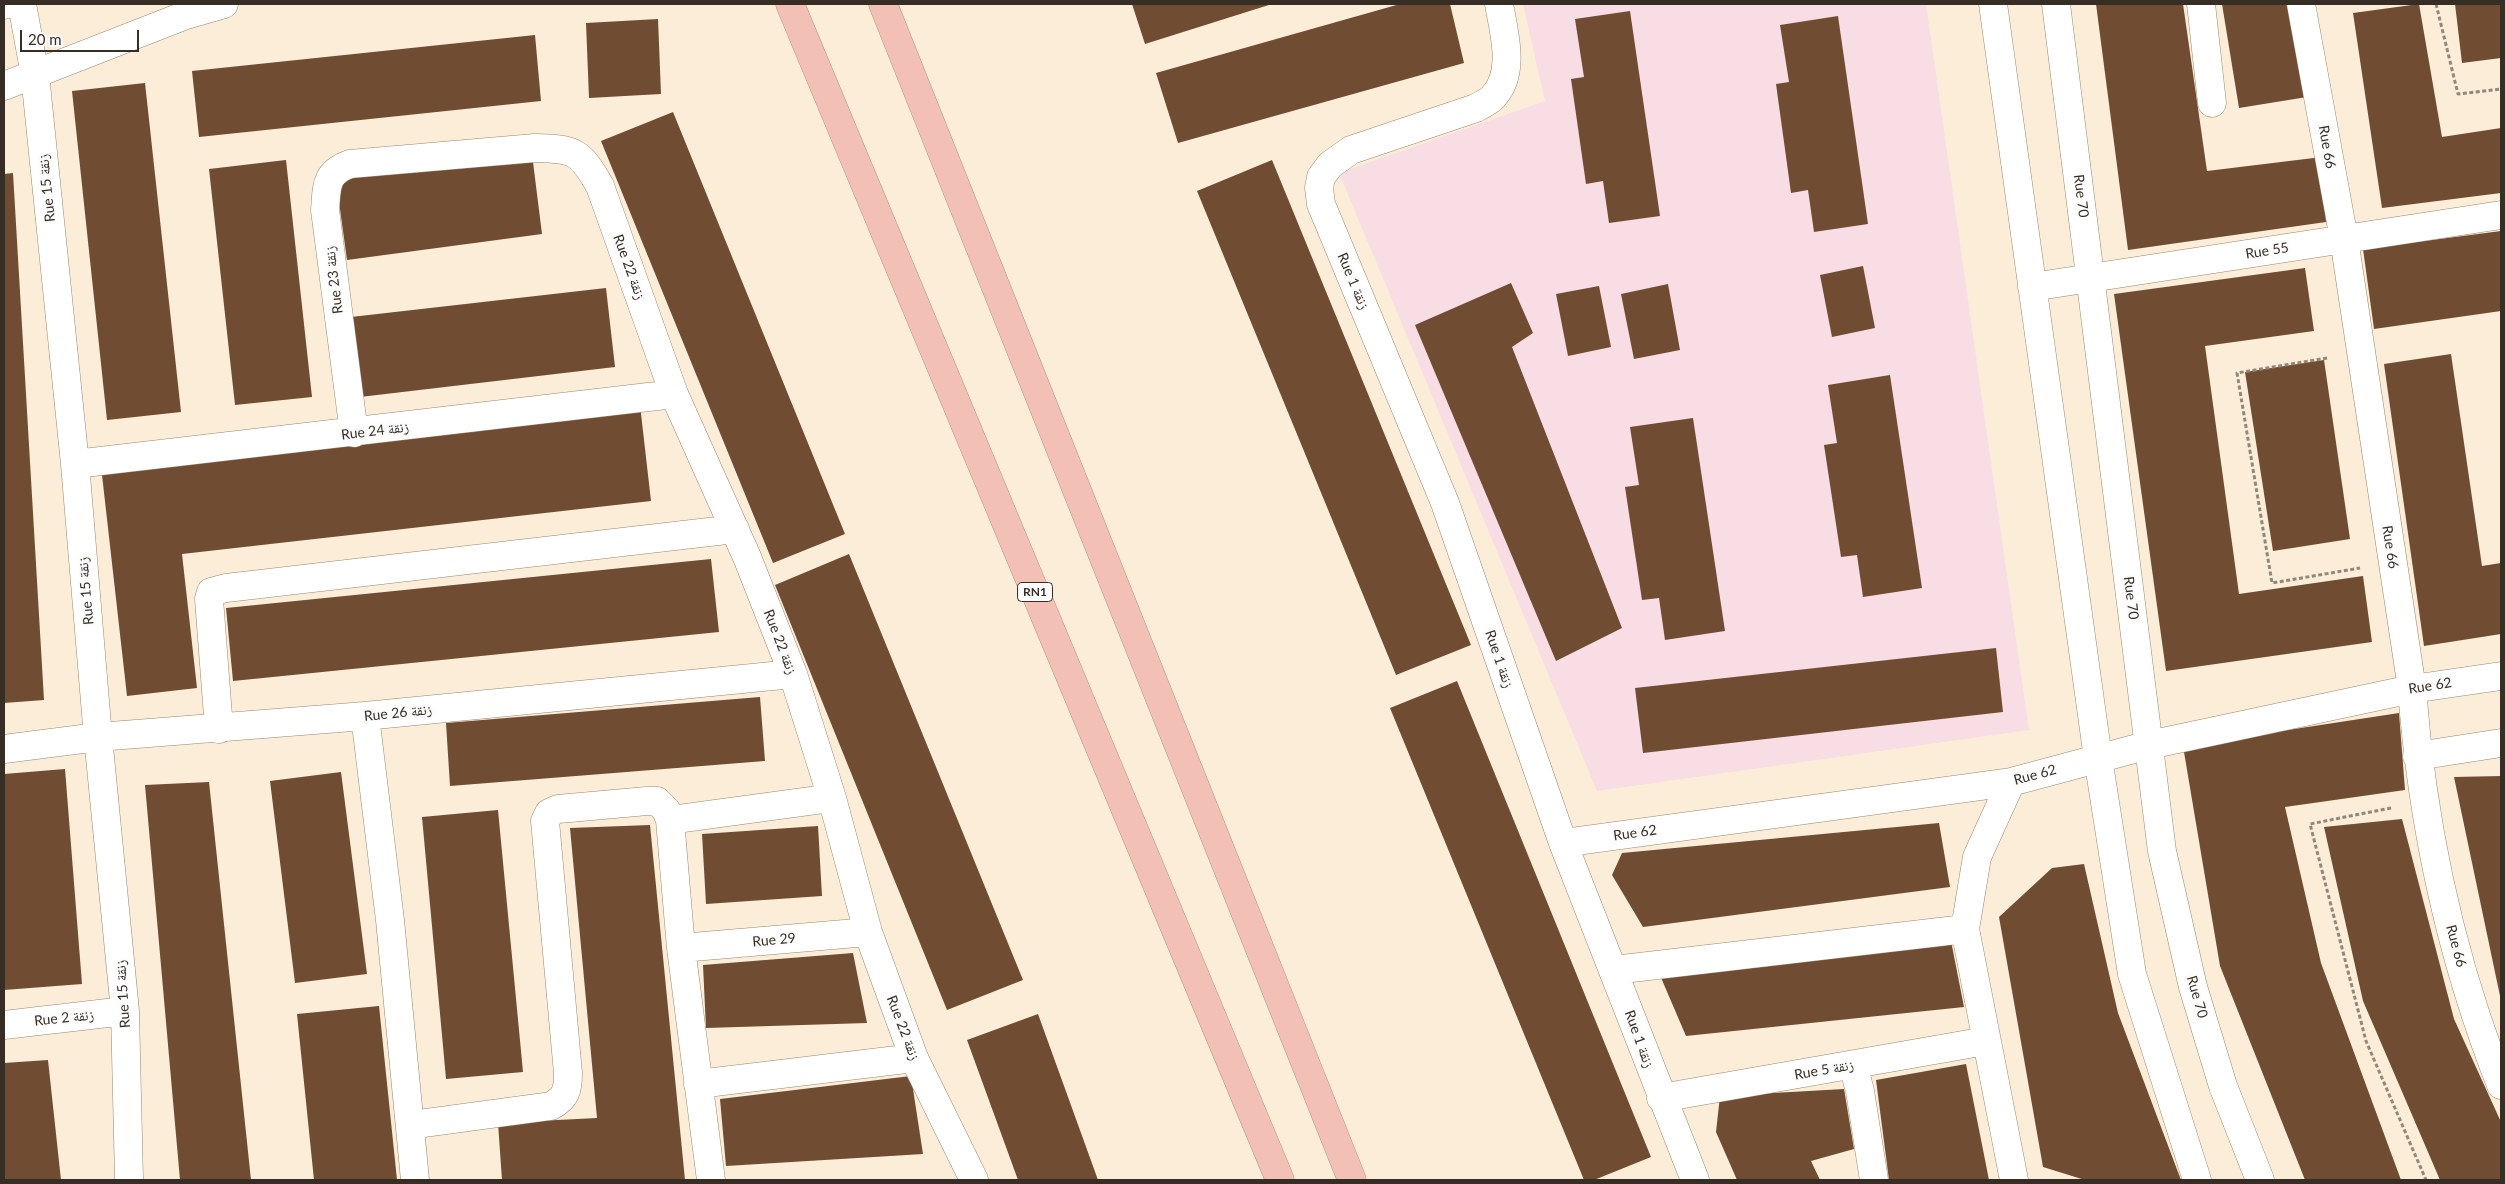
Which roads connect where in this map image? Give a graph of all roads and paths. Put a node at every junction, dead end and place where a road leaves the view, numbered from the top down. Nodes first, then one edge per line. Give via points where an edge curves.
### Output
1 (7, 4) edge
2 (22, 4) edge
3 (224, 4) edge
4 (790, 4) edge
5 (884, 4) edge
6 (1499, 4) edge
7 (1993, 4) edge
8 (2056, 4) edge
9 (2201, 4) edge
10 (2301, 4) edge
11 (2436, 4) edge
12 (4, 5) edge
13 (35, 75) junction
14 (4, 86) edge
15 (2501, 89) edge
16 (2212, 103) dead end
17 (376, 161) joint
18 (2501, 215) edge
19 (2344, 239) junction
20 (2091, 278) junction
21 (2032, 287) junction
22 (2360, 352) junction
23 (674, 394) junction
24 (354, 433) junction
25 (75, 464) junction
26 (735, 529) junction
27 (2393, 562) junction
28 (793, 674) junction
29 (2501, 676) edge
30 (2412, 689) junction
31 (365, 716) junction
32 (219, 728) junction
33 (98, 737) junction
34 (2501, 743) edge
35 (2149, 744) junction
36 (4, 749) edge
37 (2417, 756) junction
38 (2098, 758) junction
39 (2011, 782) junction
40 (832, 798) junction
41 (2423, 802) junction
42 (670, 820) junction
43 (1563, 843) junction
44 (1965, 929) junction
45 (868, 932) junction
46 (681, 948) junction
47 (1614, 970) junction
48 (125, 1011) junction
49 (4, 1024) edge
50 (1986, 1041) junction
51 (914, 1058) junction
52 (1853, 1065) junction
53 (698, 1084) junction
54 (2501, 1085) edge
55 (1661, 1098) junction
56 (410, 1125) junction
57 (129, 1180) edge
58 (415, 1180) edge
59 (711, 1180) edge
60 (972, 1180) edge
61 (1280, 1180) edge
62 (1352, 1180) edge
63 (1695, 1180) edge
64 (1874, 1180) edge
65 (2014, 1180) edge
66 (2197, 1180) edge
67 (2260, 1180) edge
68 (2426, 1180) edge

1 - 12 street
2 - 13 street, Rue 15 زنقة
3 - 13 street via 186,15
4 - 61 highway, RN1
5 - 62 highway
6 - 43 street, Rue 1 زنقة via 1506,69 1492,98 1476,108 1351,150 1330,165 1320,177 1319,188 1321,204 1446,503
7 - 21 street
8 - 20 street, Rue 70
9 - 16 street
10 - 19 street, Rue 66
11 - 15 path via 2458,94
13 - 14 street
13 - 25 street, Rue 15 زنقة
17 - 23 street, Rue 22 زنقة via 535,148 558,148 575,153 586,161 600,186
17 - 24 street, Rue 23 زنقة via 338,168 328,179 327,189 326,210
18 - 19 street, Rue 55
19 - 20 street, Rue 55
19 - 22 street, Rue 66
20 - 21 street, Rue 55
20 - 35 street, Rue 70
21 - 38 street
22 - 27 street, Rue 66
22 - 27 path via 2237,373 2272,583
23 - 24 street, Rue 24 زنقة
23 - 26 street, Rue 22 زنقة
24 - 25 street, Rue 24 زنقة
25 - 33 street, Rue 15 زنقة
26 - 28 street, Rue 22 زنقة
26 - 32 street via 211,592
27 - 30 street, Rue 66
28 - 31 street, Rue 26 زنقة
28 - 40 street, Rue 22 زنقة
29 - 30 street, Rue 62
30 - 35 street, Rue 62
30 - 37 street, Rue 66
31 - 32 street, Rue 26 زنقة
31 - 56 street via 390,920
32 - 33 street, Rue 26 زنقة
33 - 36 street, Rue 26 زنقة
33 - 48 street, Rue 15 زنقة
34 - 37 street
35 - 38 street, Rue 62
35 - 67 street, Rue 70 via 2162,851 2194,987 2223,1086
37 - 41 street, Rue 66
38 - 39 street, Rue 62
38 - 66 street via 2132,974
39 - 43 street, Rue 62
39 - 44 street via 1977,857
40 - 42 street
40 - 45 street, Rue 22 زنقة
41 - 54 street, Rue 66 via 2442,893 2477,1023
41 - 68 path via 2310,824 2366,1041
42 - 46 street
42 - 56 street via 657,801 558,809 544,820 568,1073 568,1090 561,1100 551,1106
43 - 47 street, Rue 1 زنقة
44 - 47 street
44 - 50 street
45 - 46 street, Rue 29
45 - 51 street, Rue 22 زنقة
46 - 53 street
47 - 55 street, Rue 1 زنقة
48 - 49 street, Rue 2 زنقة
48 - 57 street, Rue 15 زنقة
50 - 52 street, Rue 5 زنقة
50 - 65 street
51 - 53 street
51 - 60 street, Rue 22 زنقة
52 - 55 street, Rue 5 زنقة
52 - 64 street
53 - 59 street
55 - 63 street, Rue 1 زنقة
56 - 58 street

